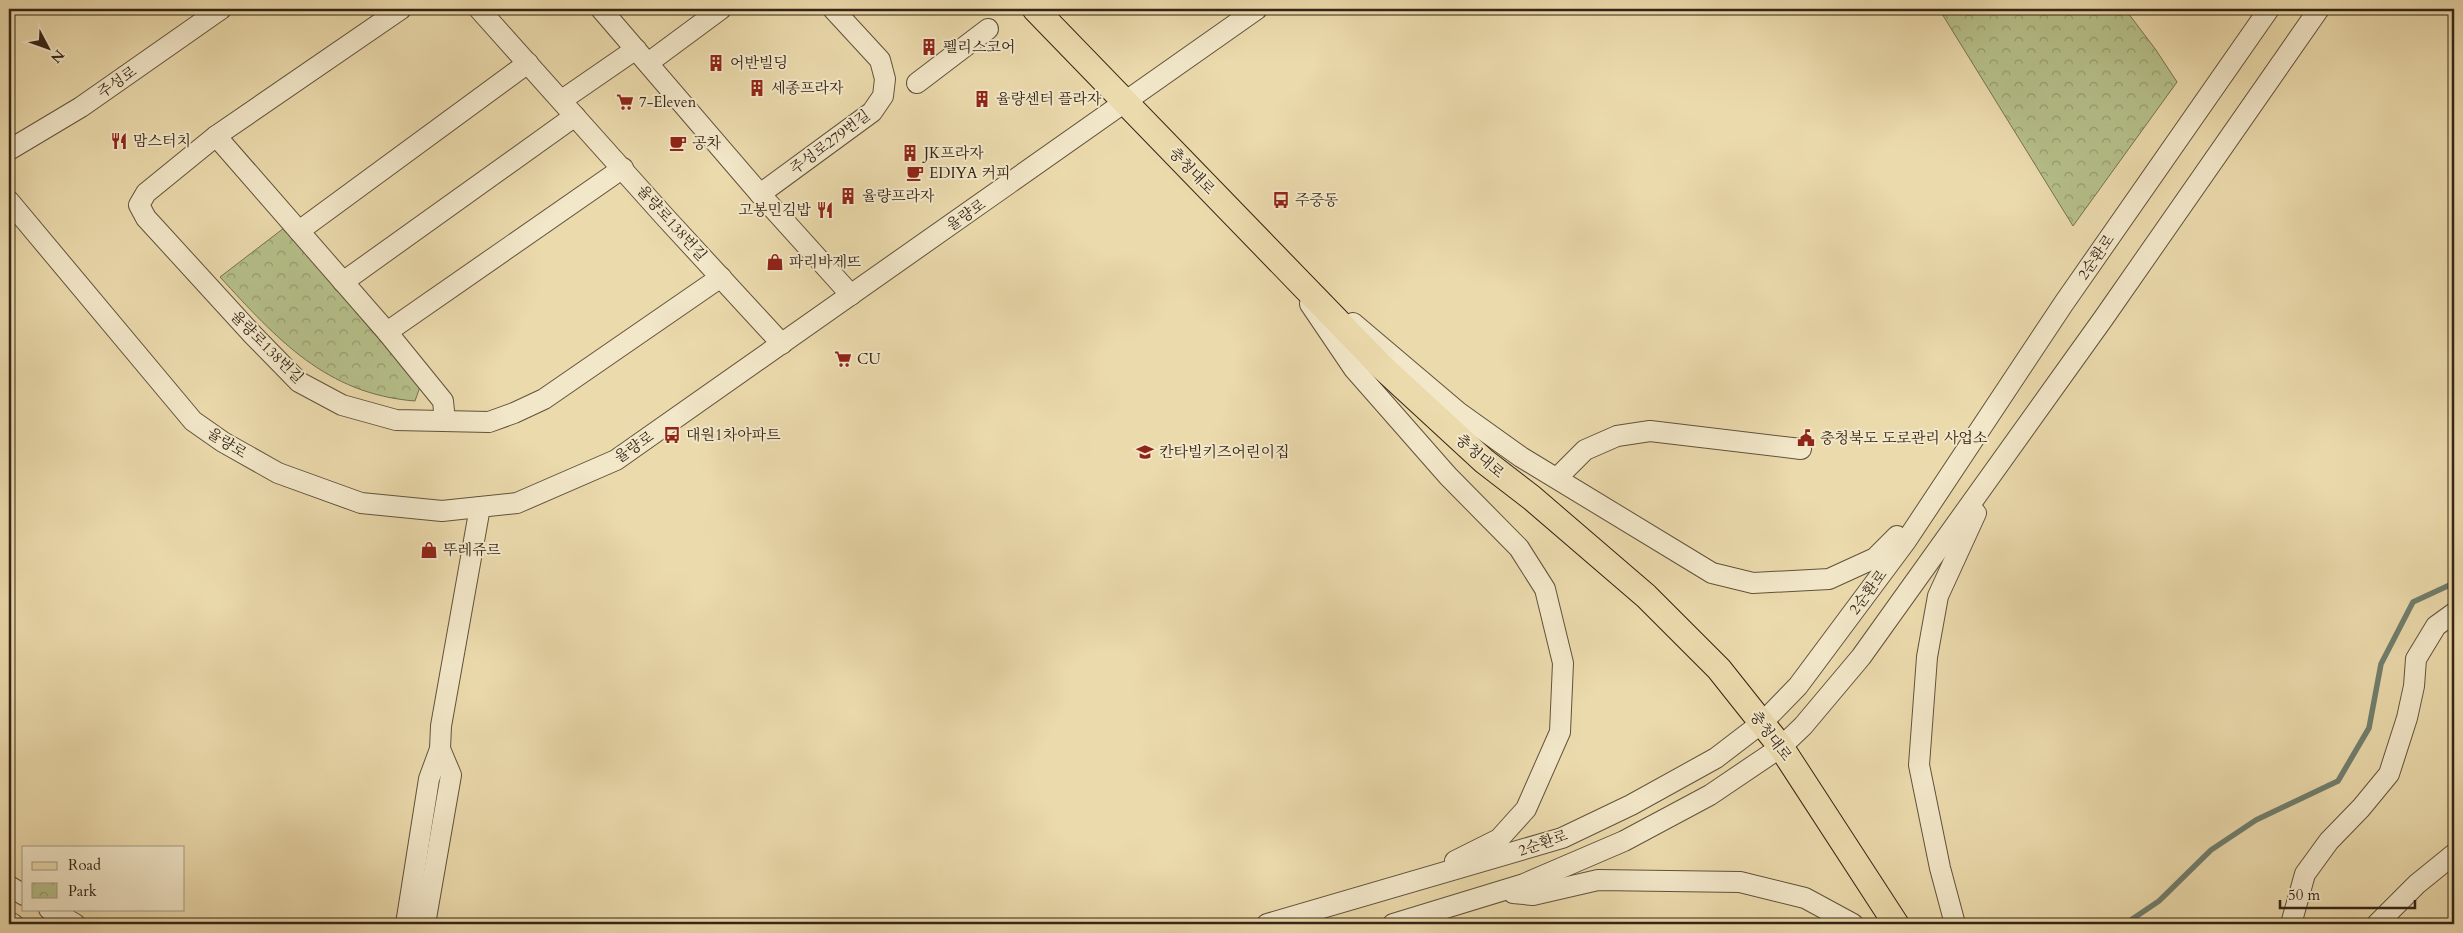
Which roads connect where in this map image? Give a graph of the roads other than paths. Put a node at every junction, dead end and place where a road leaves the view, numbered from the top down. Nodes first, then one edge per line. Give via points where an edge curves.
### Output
1 (220, 9) edge
2 (401, 9) edge
3 (479, 9) edge
4 (600, 9) edge
5 (721, 9) edge
6 (833, 9) edge
7 (1035, 9) edge
8 (2269, 9) edge
9 (2319, 9) edge
10 (1253, 10) edge
11 (988, 29) dead end
12 (642, 56) junction
13 (528, 63) junction
14 (917, 83) dead end
15 (562, 100) junction
16 (1126, 103) junction
17 (575, 116) junction
18 (216, 136) junction
19 (9, 150) edge
20 (623, 168) junction
21 (760, 194) junction
22 (9, 201) edge
23 (299, 230) junction
24 (1282, 264) junction
25 (721, 277) junction
26 (343, 282) junction
27 (851, 296) junction
28 (387, 332) junction
29 (782, 344) junction
30 (445, 420) junction
31 (1801, 449) dead end
32 (2005, 456) junction
33 (1557, 478) junction
34 (1933, 501) junction
35 (480, 507) junction
36 (2454, 613) edge
37 (1763, 722) junction
38 (1782, 747) junction
39 (440, 749) junction
40 (2454, 854) edge
41 (1408, 884) junction
42 (9, 886) edge
43 (1498, 892) junction
44 (22, 894) edge
45 (51, 910) edge
46 (9, 922) edge
47 (13, 924) edge
48 (75, 924) edge
49 (406, 924) edge
50 (426, 924) edge
51 (1267, 924) edge
52 (1393, 924) edge
53 (1853, 924) edge
54 (1896, 924) edge
55 (1955, 924) edge
56 (2291, 924) edge
57 (2378, 924) edge

1 - 19 street, 주성로 via 81,107
2 - 18 street, 율량로138번길
3 - 13 street, 율량로138번길
4 - 12 street
5 - 12 street
6 - 21 street, 주성로279번길 via 880,60 885,79 883,96 872,112
7 - 16 main road, 충청대로
8 - 34 street, 2순환로 via 2064,303
9 - 32 street, 2순환로
10 - 16 street, 율량로
11 - 14 street
12 - 15 street
12 - 21 street
13 - 15 street, 율량로138번길
13 - 23 street
15 - 17 street, 율량로138번길
16 - 24 main road, 충청대로
16 - 27 street, 율량로
17 - 20 street, 율량로138번길
17 - 26 street
18 - 23 street
18 - 30 street, 율량로138번길 via 146,193 139,205 146,218 298,382 342,404 396,420
20 - 25 street, 율량로138번길
20 - 28 street
21 - 27 street
22 - 35 street, 율량로 via 193,420 223,442 278,473 360,503 442,512
23 - 26 street
24 - 33 street via 1458,412
24 - 37 main road, 충청대로 via 1382,367 1484,461 1646,596 1719,669
24 - 41 street via 1354,369 1448,476 1519,548 1545,589 1563,663 1560,732 1526,808 1499,839
25 - 29 street, 율량로138번길
25 - 30 street, 율량로138번길 via 544,399 489,422
26 - 28 street
27 - 29 street, 율량로
28 - 30 street via 443,401
29 - 35 street, 율량로 via 616,460 516,503
31 - 33 street via 1650,431 1617,436 1586,450
32 - 38 street, 2순환로 via 1862,657
32 - 55 street via 1938,596 1927,657 1919,765
33 - 34 street via 1712,573 1753,583 1829,579 1875,558
34 - 37 street, 2순환로 via 1798,686
35 - 39 street via 441,726
36 - 56 street via 2436,626 2416,659 2407,718 2388,774 2305,874
37 - 38 main road, 충청대로
37 - 41 street, 2순환로 via 1716,758 1631,806 1562,838
38 - 43 street, 2순환로 via 1710,795 1624,841
38 - 54 main road, 충청대로
39 - 49 street via 429,779
39 - 50 street via 451,775
40 - 57 street via 2417,884
41 - 51 street, 2순환로
42 - 44 street
43 - 52 street, 2순환로
43 - 53 street via 1533,894 1598,880 1740,882 1805,898
45 - 48 street
46 - 47 street

